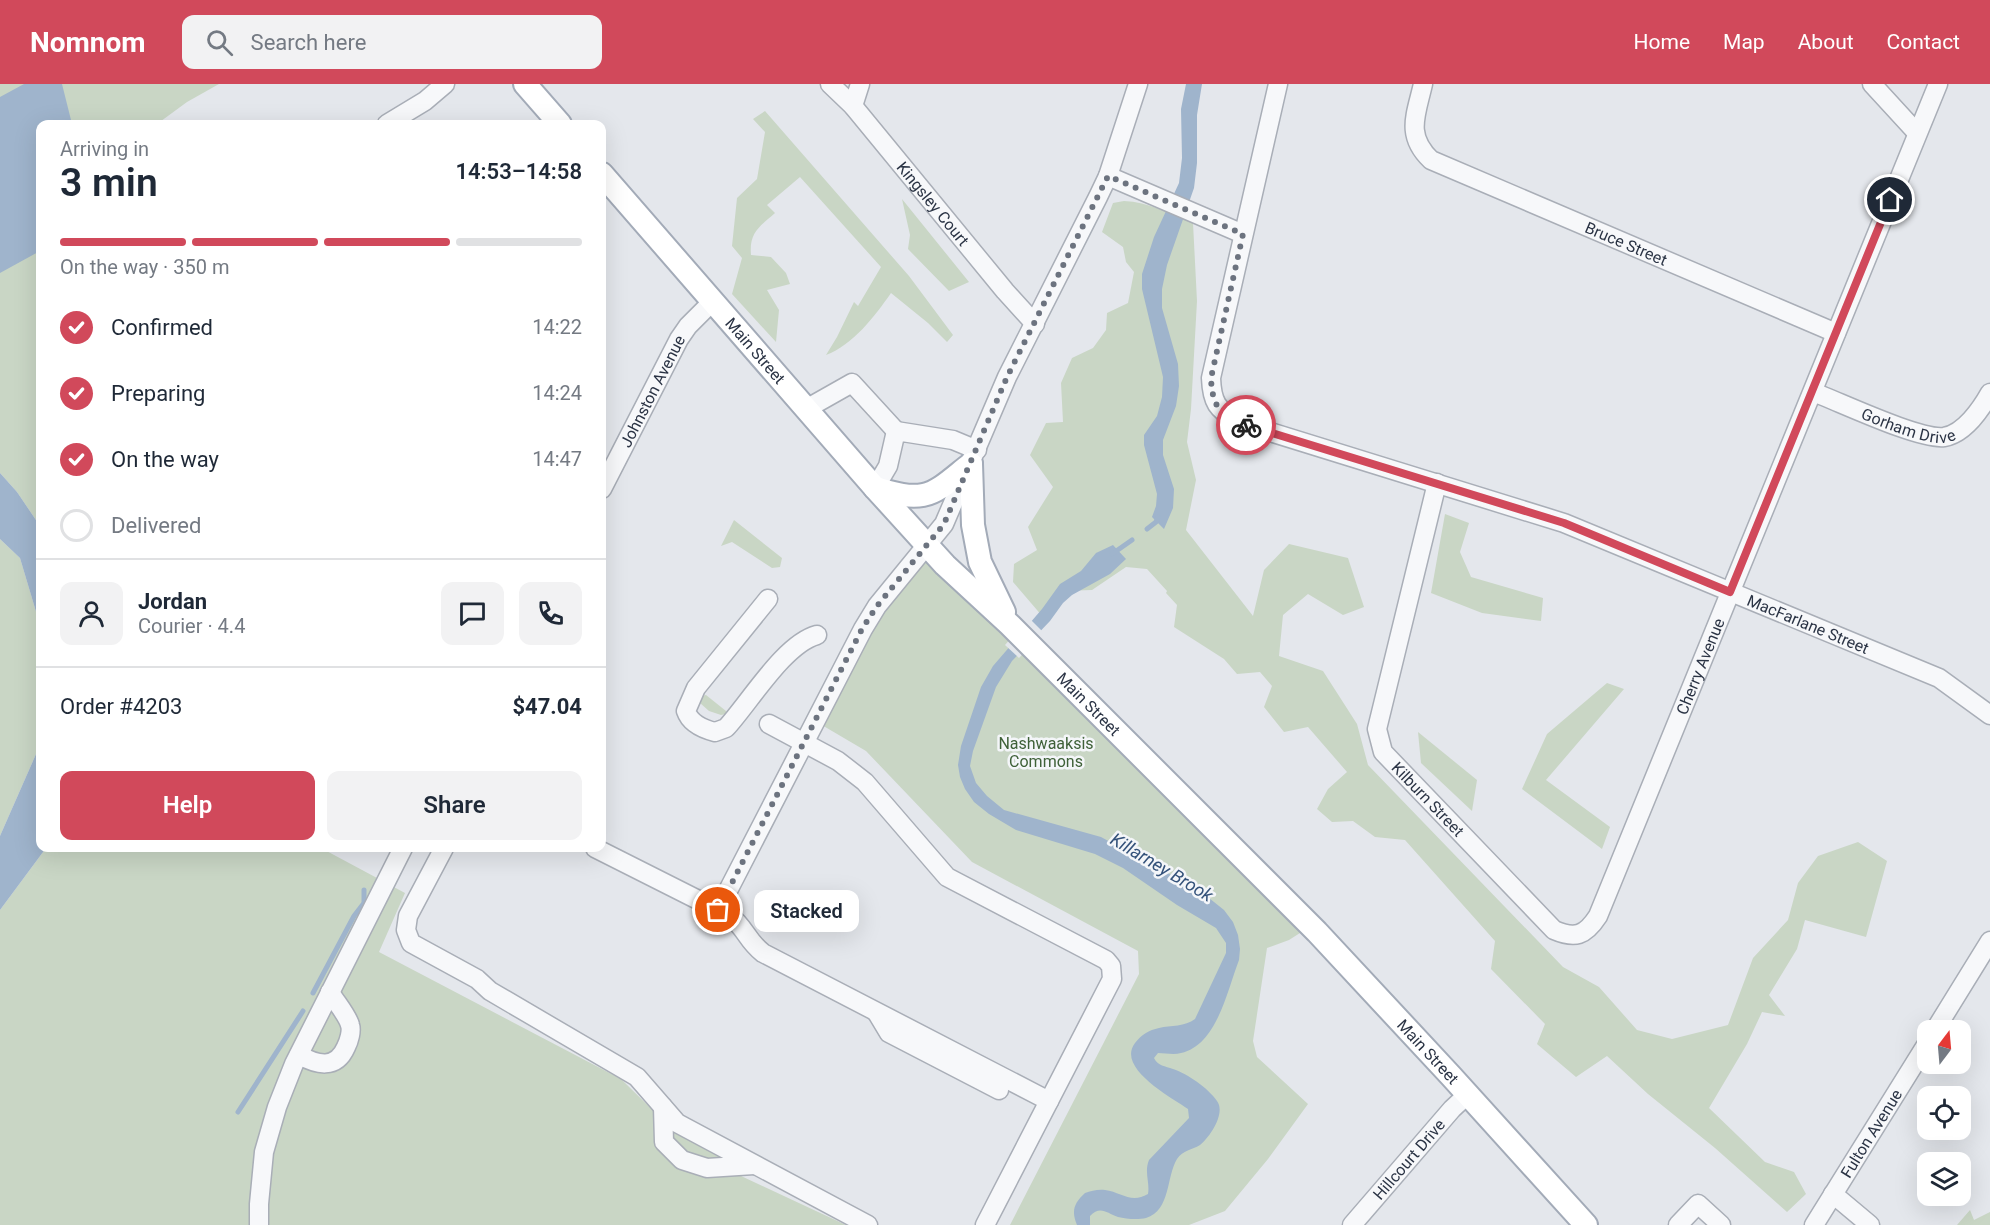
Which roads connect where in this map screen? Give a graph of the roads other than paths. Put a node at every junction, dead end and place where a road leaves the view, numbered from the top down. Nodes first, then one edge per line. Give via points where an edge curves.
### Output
1 (445, 84) edge
2 (525, 84) edge
3 (830, 84) edge
4 (860, 84) edge
5 (1138, 84) edge
6 (1278, 84) edge
7 (1423, 84) edge
8 (1872, 84) edge
9 (1938, 84) edge
10 (853, 106) junction
11 (394, 120) edge
12 (556, 120) edge
13 (1917, 133) junction
14 (1108, 176) junction
15 (606, 179) edge
16 (1243, 234) junction
17 (712, 302) junction
18 (1035, 324) junction
19 (1836, 333) junction
20 (1813, 392) junction
21 (1990, 393) edge
22 (806, 409) junction
23 (896, 431) junction
24 (974, 457) junction
25 (606, 481) edge
26 (1437, 483) junction
27 (875, 488) junction
28 (927, 545) junction
29 (1730, 592) junction
30 (768, 599) dead end
31 (1010, 625) junction
32 (817, 634) dead end
33 (1990, 715) edge
34 (769, 724) dead end
35 (804, 742) junction
36 (402, 852) edge
37 (442, 852) edge
38 (602, 852) edge
39 (718, 910) junction
40 (1598, 916) joint
41 (1990, 941) edge
42 (330, 992) junction
43 (877, 1013) junction
44 (1941, 1020) edge
45 (299, 1055) junction
46 (1917, 1060) edge
47 (999, 1090) dead end
48 (1467, 1095) junction
49 (1048, 1101) junction
50 (663, 1107) junction
51 (756, 1165) junction
52 (1833, 1194) junction
53 (259, 1225) edge
54 (868, 1225) edge
55 (985, 1225) edge
56 (1352, 1225) edge
57 (1586, 1225) edge
58 (1678, 1225) edge
59 (1721, 1225) edge
60 (1814, 1225) edge
61 (1870, 1225) edge

1 - 11 street
2 - 12 main road
3 - 10 street, Kingsley Court
4 - 10 street
5 - 14 street
6 - 16 street, MacFarlane Street
7 - 19 street, Bruce Street via 1414,132 1419,149 1431,160
8 - 13 street
9 - 13 street, Cherry Avenue
10 - 18 street, Kingsley Court
13 - 19 street, Cherry Avenue
14 - 16 street
14 - 18 street
15 - 17 main road, Main Street
16 - 26 street, MacFarlane Street via 1211,378 1212,396 1221,412 1238,422
17 - 22 main road, Main Street
17 - 25 street, Johnston Avenue via 679,339
18 - 24 street via 1007,377
19 - 20 street, Cherry Avenue
20 - 21 street, Gorham Drive via 1924,436 1946,437 1965,426
20 - 29 street, Cherry Avenue
22 - 23 street via 852,383
22 - 27 main road, Main Street
23 - 24 street via 953,440
23 - 27 street via 888,466
24 - 27 main road via 935,490 923,495 901,495
24 - 28 street via 944,524
24 - 31 main road via 973,525 980,562
26 - 29 street, MacFarlane Street via 1564,523
26 - 40 street, Kilburn Street via 1377,729 1383,752 1554,930 1566,935 1579,934 1591,927
27 - 28 main road, Main Street
28 - 31 main road, Main Street
28 - 35 street via 862,629
29 - 33 street, MacFarlane Street via 1938,678
29 - 40 street, Cherry Avenue
30 - 32 street via 696,688 686,711 690,719 715,732 726,728 794,647
31 - 48 main road, Main Street via 1317,932
34 - 35 street
35 - 39 street
35 - 49 street via 865,782 947,877 1111,966 1112,979
36 - 42 street
37 - 50 street via 406,924 411,943 629,1072
38 - 39 street
39 - 43 street via 739,923 748,940 763,954
41 - 44 street
42 - 45 street
42 - 45 street via 351,1025 342,1056 328,1064 311,1062
43 - 47 street via 889,1033
43 - 49 street
45 - 53 street via 276,1107 264,1152
46 - 52 street, Fulton Avenue
48 - 56 street, Hillcourt Drive
48 - 57 main road, Main Street
49 - 55 street
50 - 51 street via 677,1123
50 - 51 street via 664,1142 682,1160 707,1168
51 - 54 street
52 - 60 street, Fulton Avenue
52 - 61 street
58 - 59 street via 1698,1204

